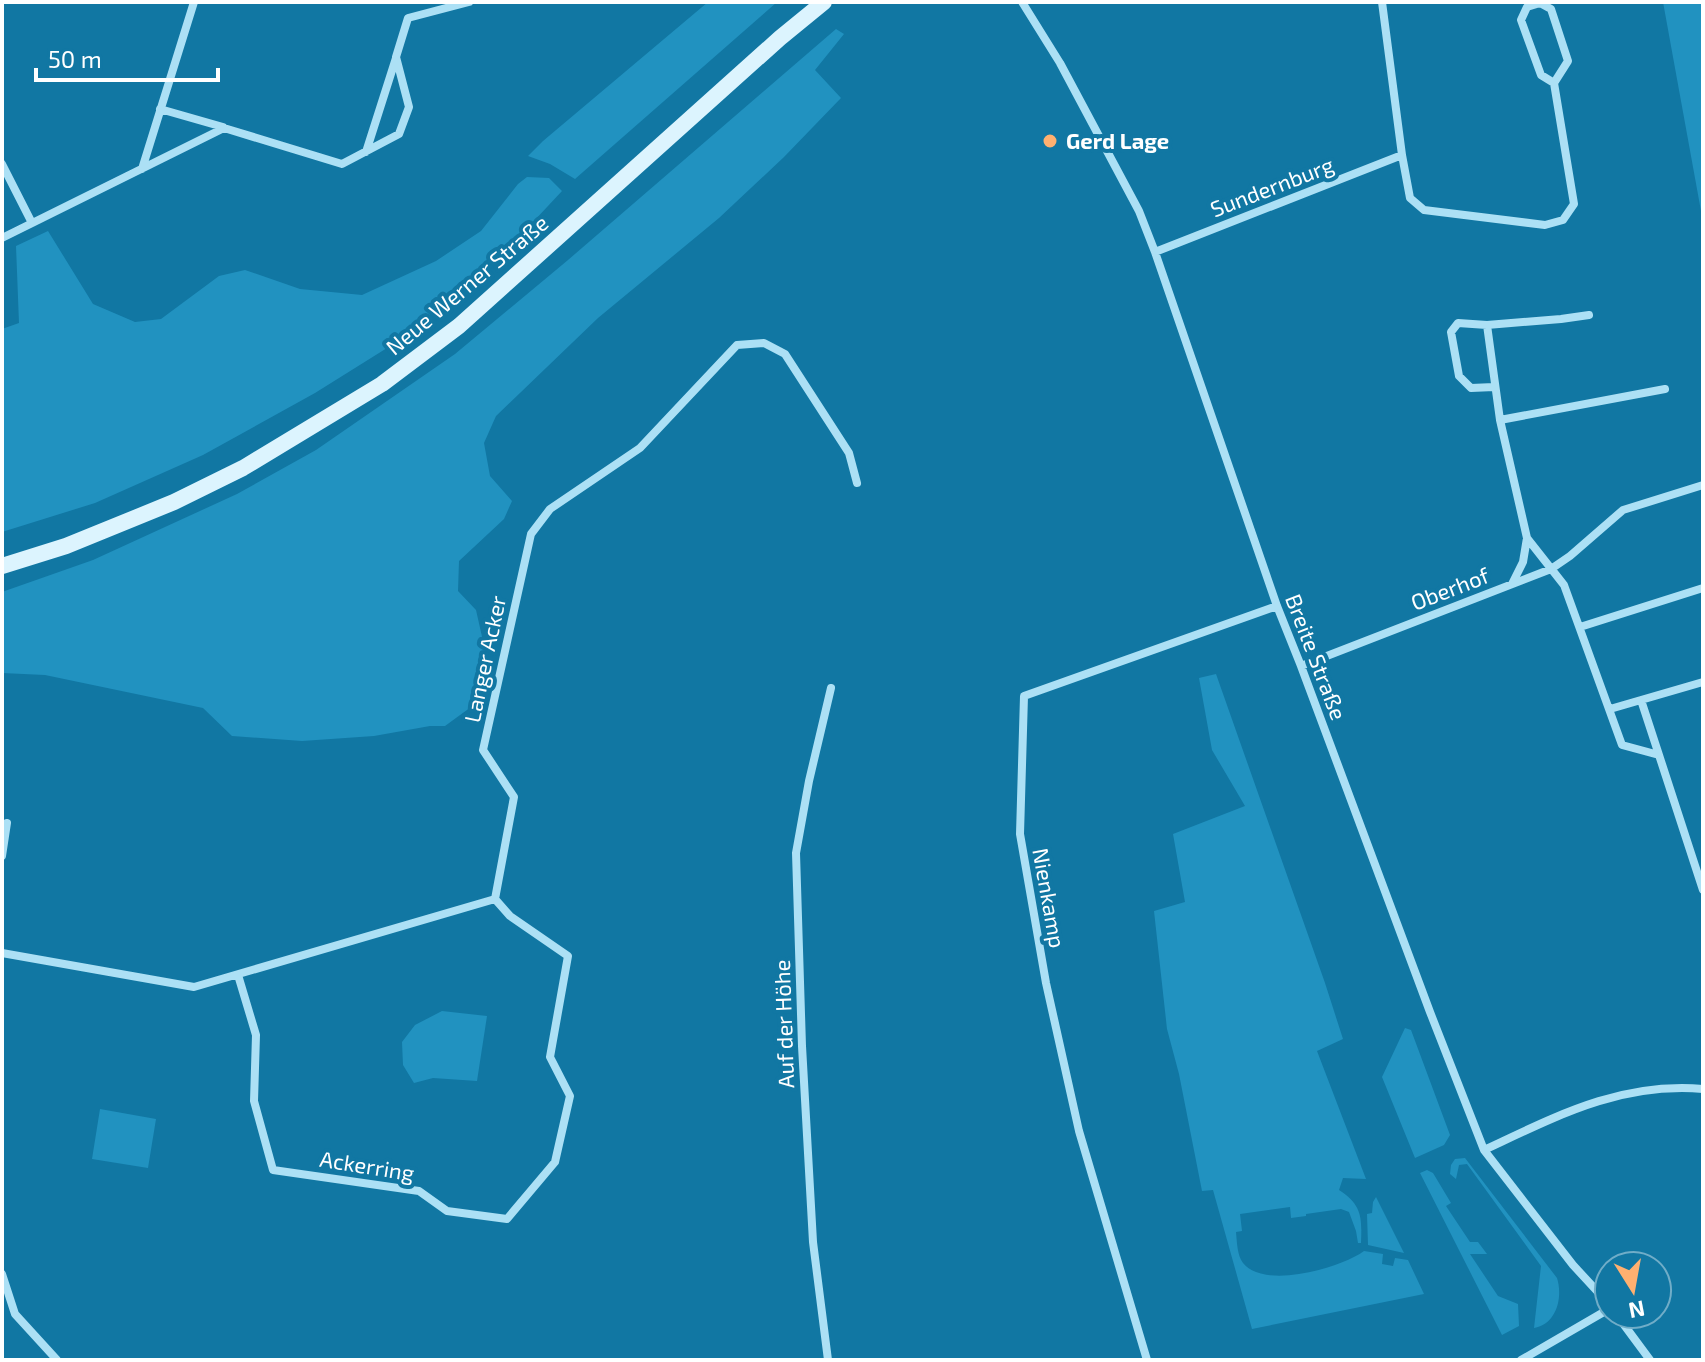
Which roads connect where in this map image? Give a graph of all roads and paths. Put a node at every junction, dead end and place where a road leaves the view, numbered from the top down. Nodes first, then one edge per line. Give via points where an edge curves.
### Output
1 (194, 2) edge
2 (469, 2) edge
3 (824, 2) edge
4 (1022, 2) edge
5 (1382, 2) edge
6 (396, 57) junction
7 (1554, 83) junction
8 (160, 109) junction
9 (224, 128) junction
10 (366, 152) junction
11 (1402, 155) junction
12 (2, 164) edge
13 (142, 170) junction
14 (32, 223) junction
15 (2, 238) edge
16 (1155, 252) junction
17 (1589, 315) dead end
18 (1487, 325) junction
19 (1494, 387) junction
20 (1665, 389) dead end
21 (1500, 420) junction
22 (857, 483) dead end
23 (1703, 485) edge
24 (1527, 538) junction
25 (2, 566) edge
26 (1551, 569) junction
27 (1512, 584) junction
28 (1703, 588) edge
29 (1277, 606) junction
30 (1580, 627) junction
31 (1301, 666) junction
32 (1703, 682) edge
33 (831, 688) dead end
34 (1641, 700) junction
35 (1610, 709) junction
36 (1659, 755) junction
37 (7, 823) dead end
38 (2, 856) edge
39 (1703, 890) edge
40 (495, 899) junction
41 (2, 953) edge
42 (238, 975) junction
43 (1703, 1089) edge
44 (1484, 1150) junction
45 (2, 1274) edge
46 (1593, 1288) edge
47 (1593, 1317) edge
48 (1628, 1330) edge
49 (57, 1360) edge
50 (828, 1360) edge
51 (1147, 1360) edge
52 (1521, 1360) edge
53 (1650, 1360) edge

1 - 8 street
2 - 6 street via 408,18
3 - 25 main road, Neue Werner Straße via 459,326 382,384 243,468 174,502
4 - 16 street, Breite Straße via 1068,76
5 - 11 street
6 - 10 street
6 - 10 street via 409,107 399,134
7 - 7 street via 1568,61 1551,9 1540,3 1527,7 1521,20 1541,75
7 - 11 street via 1574,204 1563,220 1545,225 1424,210 1410,198
8 - 9 street
8 - 13 street
9 - 10 street via 342,164
9 - 13 street
11 - 16 street, Sundernburg
12 - 14 street
13 - 14 street
14 - 15 street
16 - 29 street, Breite Straße
17 - 18 street
18 - 19 street
18 - 19 street via 1458,323 1451,332 1459,376 1471,388
19 - 21 street
20 - 21 street
21 - 24 street
22 - 40 street, Langer Acker via 849,453 785,354 764,343 737,345 640,448 550,509 531,534 483,750 514,797
23 - 26 street, Oberhof via 1623,510
24 - 26 street
24 - 27 street
26 - 27 street, Oberhof
26 - 30 street via 1564,585
27 - 31 street, Oberhof
28 - 30 street
29 - 31 street, Breite Straße
29 - 51 street, Nienkamp via 1024,696 1020,834 1046,983 1079,1131
30 - 35 street
31 - 44 street, Breite Straße
32 - 34 street
33 - 50 street, Auf der Höhe via 796,853 813,1242
34 - 35 street
34 - 36 street
35 - 36 street via 1622,745
36 - 39 street
37 - 38 street
40 - 42 street
40 - 42 street, Ackerring via 510,916 568,956 550,1057 570,1096 555,1162 507,1219 447,1211 419,1191 273,1170 254,1101 256,1035
41 - 42 street via 194,987
43 - 44 street via 1611,1096
44 - 46 street, Breite Straße
45 - 49 street via 15,1314
47 - 52 street
48 - 53 street

